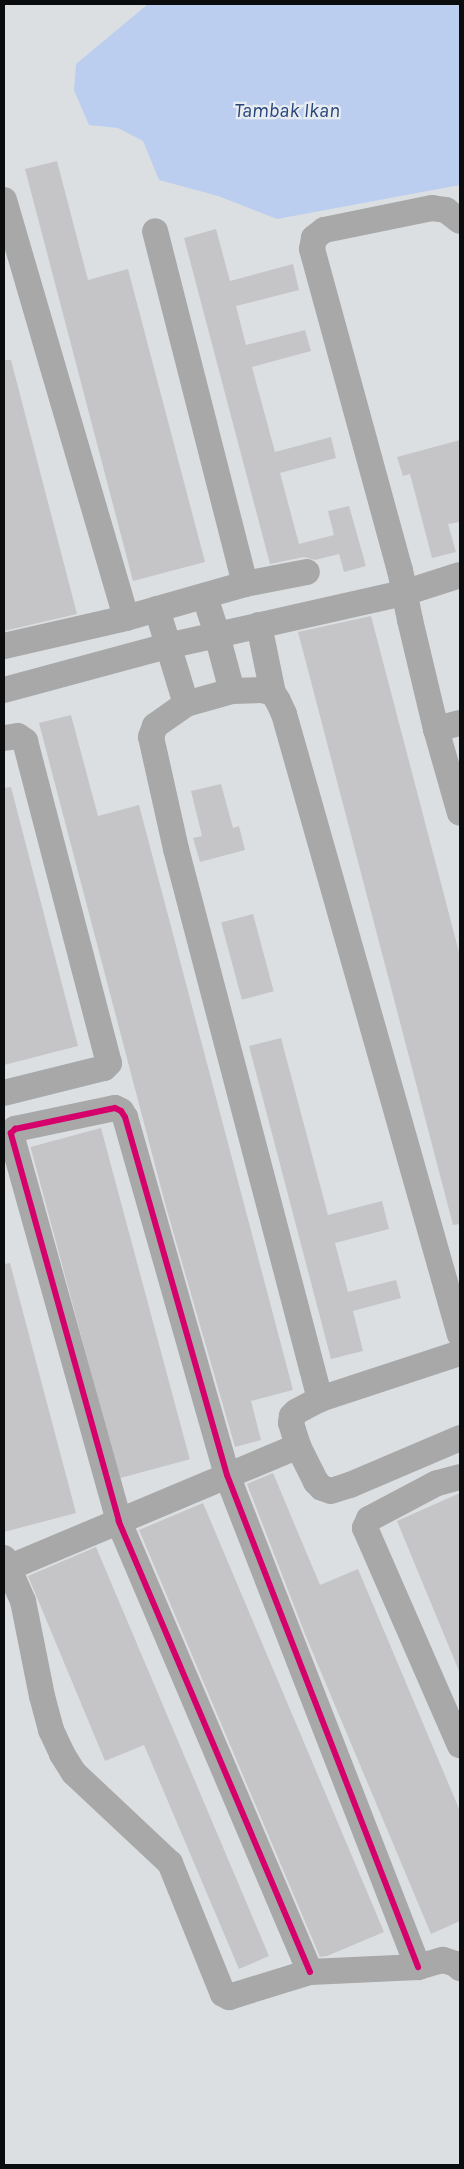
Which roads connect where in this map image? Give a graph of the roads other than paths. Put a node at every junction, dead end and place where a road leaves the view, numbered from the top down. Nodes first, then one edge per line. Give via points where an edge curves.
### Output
1 (4, 200) edge
2 (460, 221) edge
3 (155, 231) dead end
4 (307, 572) dead end
5 (460, 575) edge
6 (245, 584) junction
7 (404, 592) junction
8 (205, 597) junction
9 (157, 609) junction
10 (126, 618) junction
11 (258, 625) junction
12 (217, 635) junction
13 (4, 646) edge
14 (167, 646) junction
15 (4, 690) edge
16 (232, 691) junction
17 (273, 694) junction
18 (186, 704) junction
19 (448, 726) edge
20 (4, 738) edge
21 (460, 813) edge
22 (4, 1093) edge
23 (460, 1335) edge
24 (460, 1353) edge
25 (320, 1399) junction
26 (460, 1438) edge
27 (298, 1446) junction
28 (424, 1453) junction
29 (227, 1475) junction
30 (448, 1480) edge
31 (119, 1521) junction
32 (6, 1563) edge
33 (460, 1745) edge
34 (418, 1967) junction
35 (460, 1968) edge
36 (310, 1972) junction

1 - 10 street
2 - 7 street via 446,210 432,208 324,230 314,238 312,249
3 - 6 street
4 - 6 street
5 - 7 street
6 - 8 street
7 - 11 street
7 - 19 street
8 - 9 street
8 - 12 street
9 - 10 street
9 - 14 street
10 - 13 street
11 - 12 street
11 - 17 street
12 - 14 street
12 - 16 street
14 - 15 street
14 - 18 street
16 - 17 street via 262,690
16 - 18 street
17 - 23 street via 284,714
18 - 25 street via 155,726 151,737 176,849
19 - 21 street
20 - 22 street via 18,736 25,741 109,1063 104,1068
24 - 25 street
25 - 27 street via 292,1416
26 - 28 street
27 - 28 street via 316,1482 331,1491
27 - 29 street
28 - 30 street
29 - 31 street
29 - 31 street via 121,1111 115,1108 15,1129 11,1133
29 - 34 street
30 - 33 street via 369,1519 365,1528
31 - 32 street
31 - 36 street
32 - 36 street via 23,1601 42,1696 51,1730 62,1754 74,1773 170,1863 220,1990 228,1997
34 - 35 street via 443,1960
34 - 36 street

